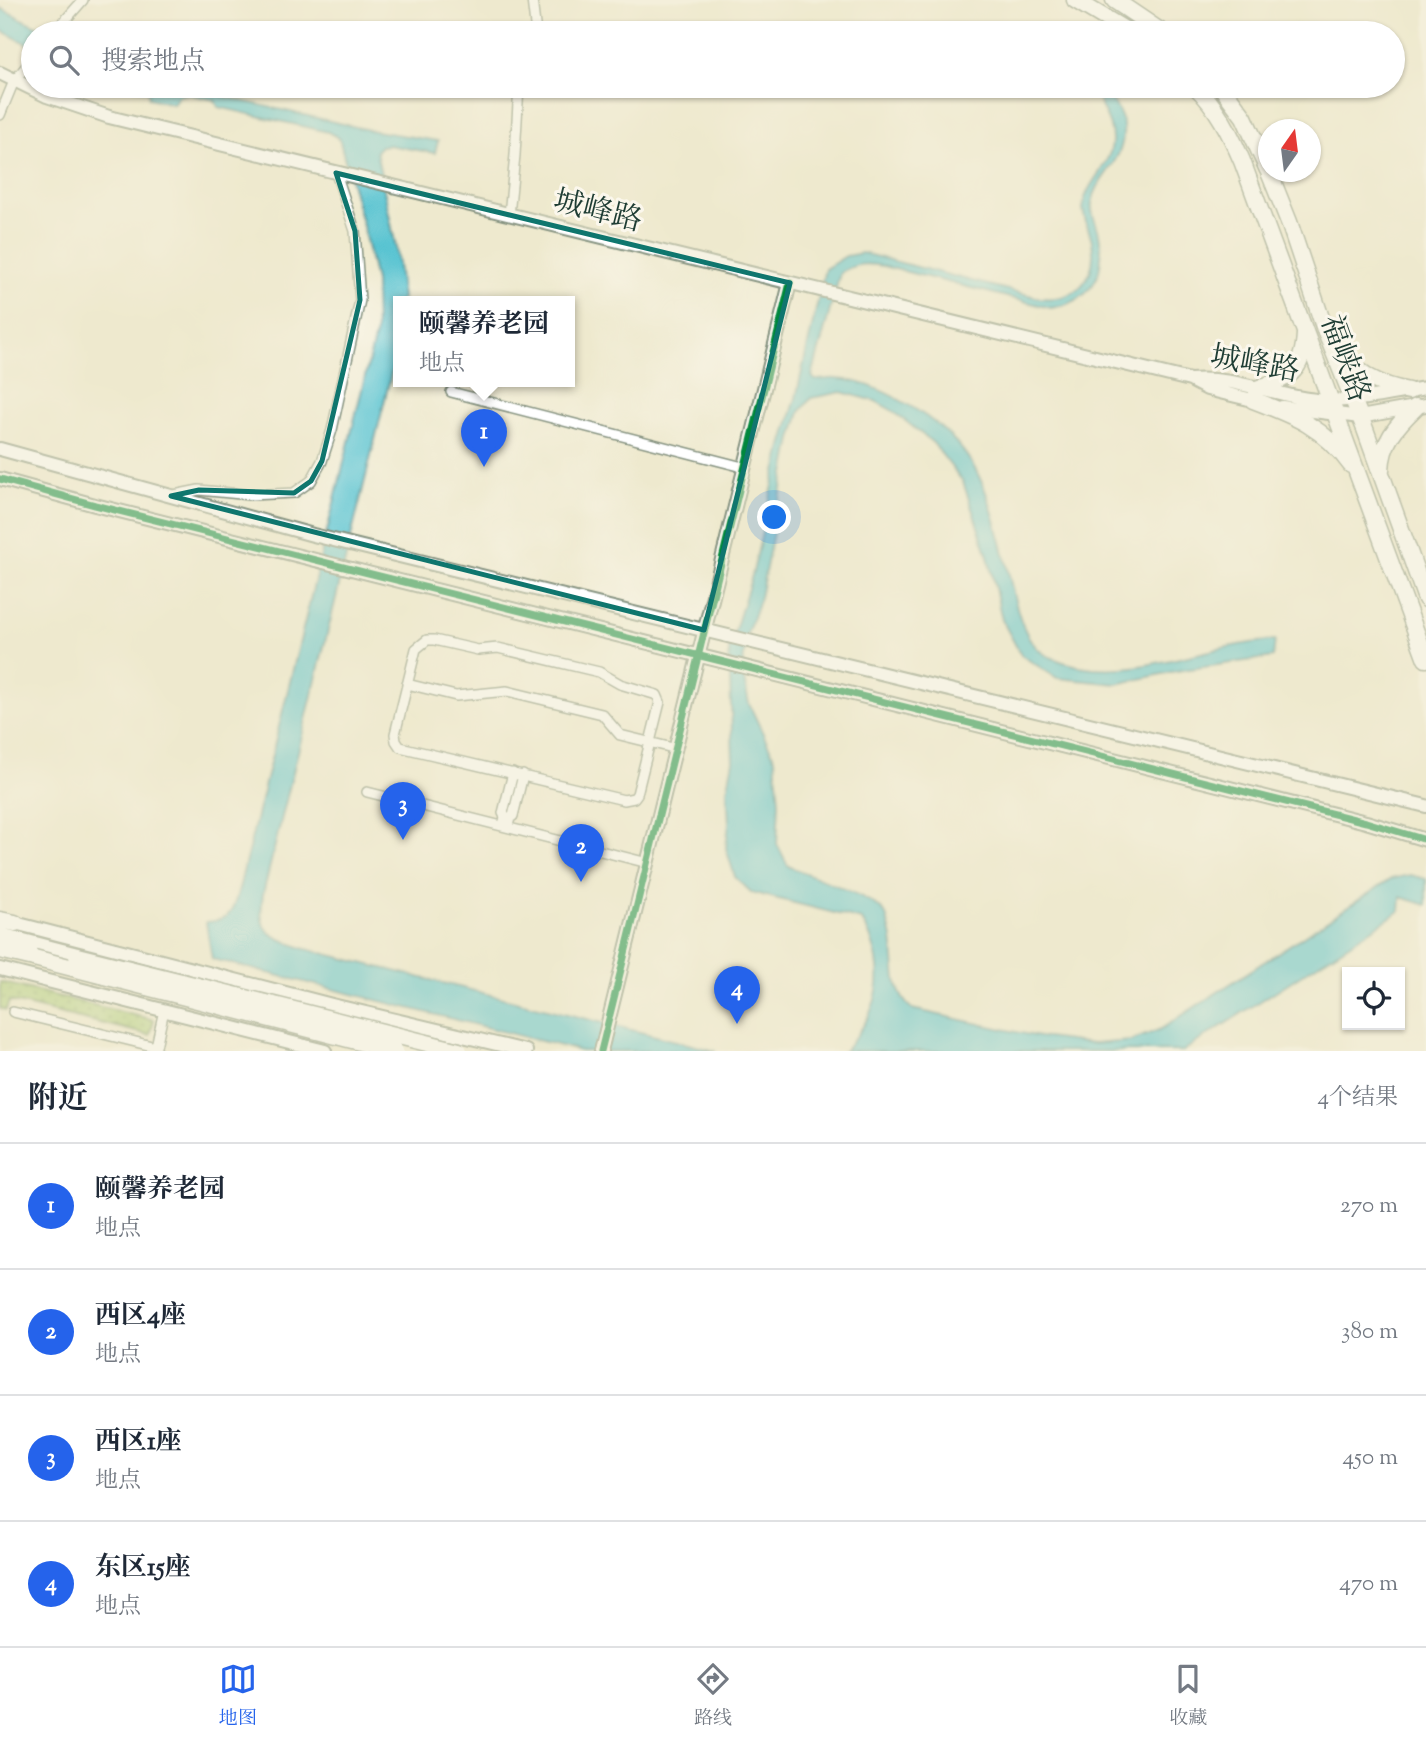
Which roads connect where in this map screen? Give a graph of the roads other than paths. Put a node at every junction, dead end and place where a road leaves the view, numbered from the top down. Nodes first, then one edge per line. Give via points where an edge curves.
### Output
1 (83, 0) edge
2 (533, 0) edge
3 (1075, 0) edge
4 (1114, 0) edge
5 (65, 21) edge
6 (536, 21) edge
7 (1110, 21) edge
8 (1145, 21) edge
9 (21, 72) edge
10 (0, 73) edge
11 (14, 80) junction
12 (21, 83) edge
13 (54, 98) edge
14 (518, 98) edge
15 (1207, 98) edge
16 (1230, 98) edge
17 (0, 115) edge
18 (1258, 147) edge
19 (340, 174) junction
20 (1273, 182) edge
21 (509, 215) junction
22 (790, 283) junction
23 (1317, 306) junction
24 (1302, 321) junction
25 (1325, 330) junction
26 (1426, 388) edge
27 (1409, 391) junction
28 (451, 392) dead end
29 (1254, 394) junction
30 (1353, 400) junction
31 (1421, 406) edge
32 (1334, 408) junction
33 (1360, 417) junction
34 (0, 449) edge
35 (743, 467) junction
36 (1381, 476) junction
37 (0, 479) edge
38 (1361, 480) junction
39 (1388, 494) junction
40 (171, 496) junction
41 (1369, 501) junction
42 (1424, 590) edge
43 (704, 630) junction
44 (698, 655) junction
45 (1426, 659) edge
46 (407, 684) junction
47 (650, 742) junction
48 (677, 749) junction
49 (513, 773) junction
50 (523, 775) junction
51 (367, 792) dead end
52 (1426, 806) edge
53 (505, 827) junction
54 (1426, 839) edge
55 (648, 863) junction
56 (5, 921) edge
57 (0, 936) edge
58 (0, 950) edge
59 (0, 969) edge
60 (217, 975) junction
61 (332, 1005) junction
62 (164, 1010) junction
63 (13, 1012) dead end
64 (206, 1020) junction
65 (156, 1049) edge
66 (325, 1051) edge
67 (332, 1051) edge
68 (395, 1051) edge
69 (459, 1051) edge
70 (526, 1051) edge
71 (601, 1051) edge

1 - 5 street
2 - 6 street
3 - 7 highway
4 - 8 highway
9 - 11 street
10 - 11 street, 城峰路
11 - 12 street, 城峰路
11 - 17 street
13 - 19 street, 城峰路
14 - 21 street
15 - 24 highway, 福峡路 via 1237,149
16 - 18 highway, 福峡路
19 - 21 street, 城峰路
19 - 40 street via 355,232 360,300 322,461 311,481 294,493 199,490
20 - 23 highway, 福峡路
21 - 22 street, 城峰路
22 - 29 street, 城峰路 via 1191,380 1209,378
22 - 35 street
23 - 24 highway
23 - 25 highway, 福峡路
24 - 29 highway via 1301,358 1296,368
24 - 32 highway, 福峡路
25 - 27 highway via 1345,357 1371,380
25 - 30 highway, 福峡路
26 - 27 street, 城峰路
27 - 30 street, 城峰路
28 - 35 street
29 - 32 street, 城峰路
29 - 38 highway via 1312,425 1331,441
30 - 32 street, 城峰路
30 - 33 highway, 福峡路
31 - 33 street
31 - 36 highway via 1389,436
32 - 33 street
32 - 38 highway, 福峡路
33 - 36 highway, 福峡路
34 - 40 street
35 - 43 street
36 - 39 highway, 福峡路
37 - 44 street
38 - 41 highway, 福峡路
39 - 41 highway
39 - 42 highway, 福峡路
40 - 43 street
41 - 45 highway, 福峡路
43 - 44 street
43 - 52 street
44 - 48 street
44 - 54 street
46 - 47 street via 456,696 507,691 602,714 620,735
46 - 47 street via 416,649 420,643 434,640 478,650 498,648 600,672 620,684 657,695 660,702
46 - 49 street via 395,734 401,747
47 - 48 street
47 - 50 street via 637,794 629,799
48 - 55 street
49 - 50 street
49 - 53 street via 503,813
50 - 53 street via 513,816
51 - 53 street
53 - 55 street
55 - 71 street
56 - 60 street
57 - 69 highway, bridge
58 - 68 highway, bridge
59 - 62 street
60 - 61 street
60 - 64 street via 243,990 245,1004 228,1020
61 - 67 street via 317,1020 317,1036 322,1046
61 - 70 street
62 - 64 street
62 - 65 street
63 - 65 street
64 - 66 street

